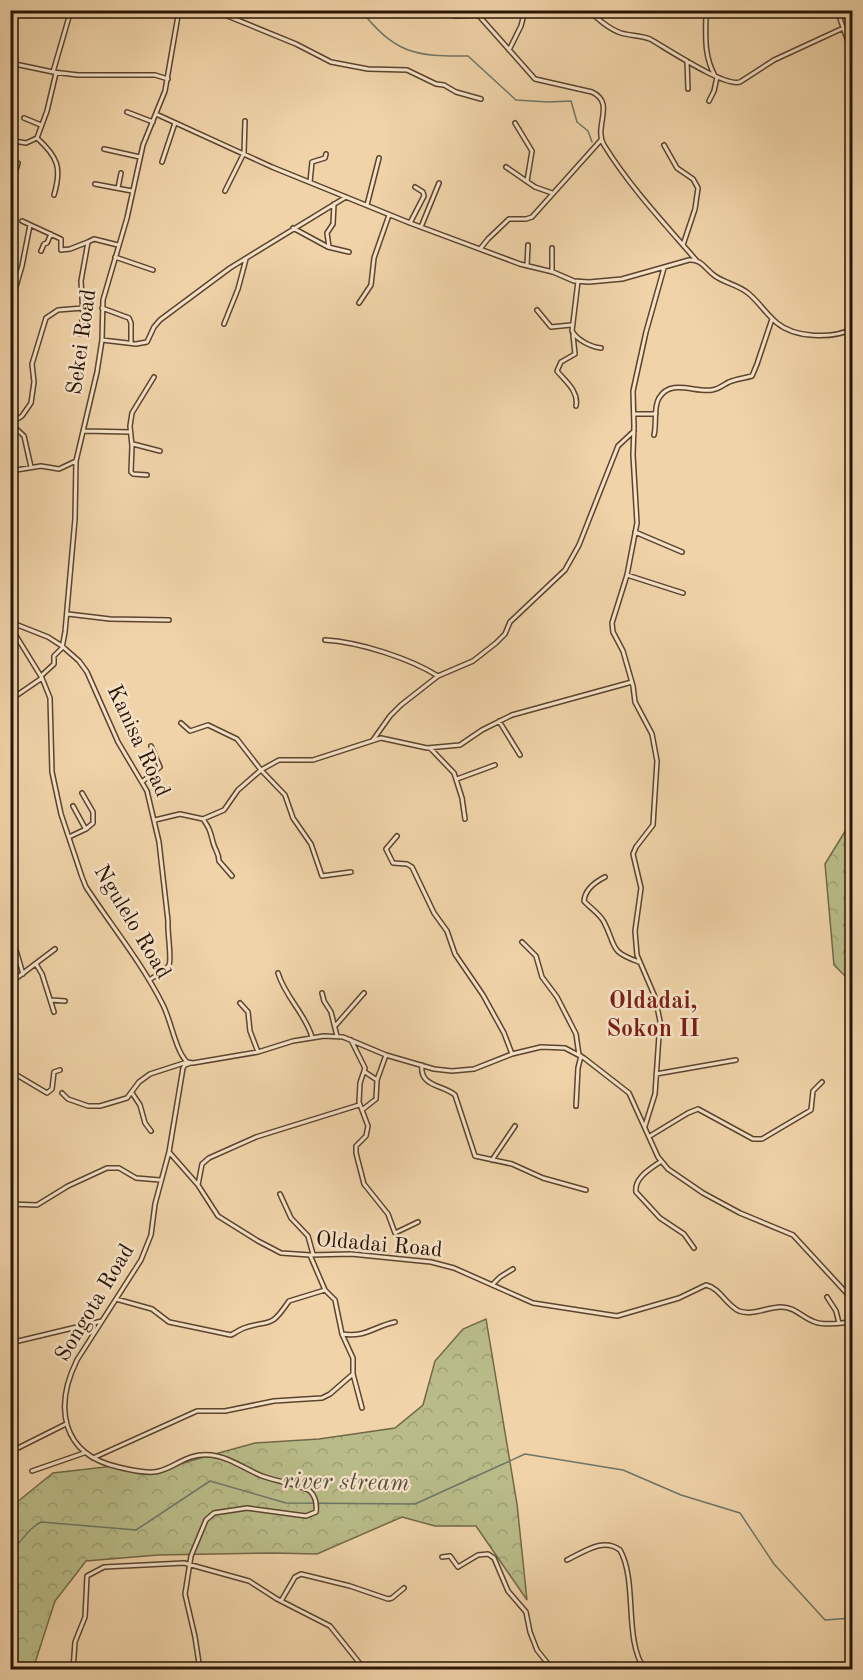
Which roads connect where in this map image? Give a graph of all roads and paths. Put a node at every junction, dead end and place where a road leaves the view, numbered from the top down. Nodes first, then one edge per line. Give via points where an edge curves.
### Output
1 (71, 10) edge
2 (179, 10) edge
3 (213, 10) edge
4 (442, 10) edge
5 (525, 10) edge
6 (588, 10) edge
7 (706, 10) edge
8 (837, 10) edge
9 (852, 24) edge
10 (843, 28) junction
11 (509, 50) junction
12 (852, 53) edge
13 (687, 61) junction
14 (10, 63) edge
15 (55, 72) junction
16 (716, 76) junction
17 (168, 79) junction
18 (688, 89) dead end
19 (481, 99) dead end
20 (709, 101) dead end
21 (127, 112) dead end
22 (156, 114) junction
23 (24, 118) dead end
24 (245, 121) dead end
25 (153, 122) junction
26 (175, 123) junction
27 (515, 123) dead end
28 (41, 125) junction
29 (37, 138) junction
30 (601, 140) junction
31 (14, 141) dead end
32 (664, 146) dead end
33 (104, 149) dead end
34 (244, 153) junction
35 (326, 154) dead end
36 (140, 157) junction
37 (379, 158) dead end
38 (162, 162) dead end
39 (18, 164) dead end
40 (506, 167) dead end
41 (121, 173) dead end
42 (10, 179) edge
43 (527, 181) junction
44 (310, 182) junction
45 (439, 183) dead end
46 (95, 184) dead end
47 (118, 188) junction
48 (415, 188) dead end
49 (132, 191) junction
50 (225, 191) dead end
51 (552, 193) junction
52 (54, 195) dead end
53 (346, 197) junction
54 (334, 204) junction
55 (367, 206) junction
56 (389, 215) junction
57 (22, 221) dead end
58 (410, 223) junction
59 (30, 225) junction
60 (421, 227) junction
61 (293, 228) junction
62 (51, 234) junction
63 (88, 242) junction
64 (683, 244) junction
65 (118, 245) junction
66 (528, 245) dead end
67 (329, 247) junction
68 (552, 248) dead end
69 (480, 249) junction
70 (41, 251) dead end
71 (349, 252) dead end
72 (114, 257) junction
73 (246, 259) junction
74 (696, 260) junction
75 (526, 266) junction
76 (664, 268) junction
77 (153, 270) dead end
78 (552, 272) junction
79 (578, 281) junction
80 (359, 303) dead end
81 (10, 307) edge
82 (83, 308) junction
83 (102, 308) junction
84 (537, 310) dead end
85 (772, 319) junction
86 (224, 324) dead end
87 (571, 325) junction
88 (852, 329) edge
89 (80, 334) dead end
90 (573, 334) junction
91 (102, 340) junction
92 (130, 343) junction
93 (601, 348) dead end
94 (154, 377) dead end
95 (576, 406) dead end
96 (634, 414) junction
97 (656, 414) junction
98 (11, 423) edge
99 (84, 431) junction
100 (634, 431) junction
101 (130, 432) junction
102 (654, 435) dead end
103 (132, 443) junction
104 (160, 451) dead end
105 (76, 461) junction
106 (31, 467) junction
107 (10, 471) edge
108 (147, 475) dead end
109 (635, 532) junction
110 (682, 552) dead end
111 (627, 575) junction
112 (683, 593) dead end
113 (68, 614) junction
114 (169, 620) dead end
115 (10, 624) edge
116 (325, 640) dead end
117 (62, 646) junction
118 (438, 676) junction
119 (41, 677) junction
120 (632, 682) junction
121 (10, 700) edge
122 (499, 721) junction
123 (181, 723) dead end
124 (373, 740) junction
125 (151, 746) dead end
126 (430, 748) junction
127 (520, 754) dead end
128 (495, 765) dead end
129 (261, 770) junction
130 (457, 779) junction
131 (142, 782) junction
132 (82, 793) dead end
133 (73, 806) dead end
134 (203, 819) junction
135 (465, 819) dead end
136 (155, 820) junction
137 (86, 829) junction
138 (397, 836) dead end
139 (69, 837) junction
140 (351, 872) dead end
141 (232, 876) dead end
142 (605, 878) dead end
143 (13, 940) dead end
144 (522, 942) dead end
145 (55, 949) dead end
146 (639, 962) junction
147 (36, 964) junction
148 (278, 972) dead end
149 (23, 974) junction
150 (149, 980) junction
151 (10, 983) edge
152 (322, 993) dead end
153 (364, 993) dead end
154 (51, 1000) junction
155 (65, 1001) dead end
156 (240, 1003) dead end
157 (54, 1012) dead end
158 (336, 1025) junction
159 (338, 1036) junction
160 (312, 1037) junction
161 (350, 1039) junction
162 (258, 1052) junction
163 (386, 1054) junction
164 (512, 1054) junction
165 (580, 1056) junction
166 (736, 1059) dead end
167 (189, 1063) junction
168 (422, 1065) junction
169 (60, 1070) dead end
170 (10, 1071) edge
171 (365, 1072) junction
172 (656, 1074) junction
173 (377, 1080) junction
174 (822, 1082) dead end
175 (62, 1093) dead end
176 (132, 1093) junction
177 (359, 1104) junction
178 (576, 1106) dead end
179 (362, 1111) junction
180 (515, 1126) dead end
181 (645, 1126) junction
182 (151, 1131) dead end
183 (650, 1136) junction
184 (169, 1152) junction
185 (492, 1160) junction
186 (660, 1162) junction
187 (160, 1180) junction
188 (198, 1185) junction
189 (586, 1190) dead end
190 (280, 1194) dead end
191 (10, 1204) edge
192 (418, 1222) dead end
193 (694, 1248) dead end
194 (312, 1255) junction
195 (513, 1269) dead end
196 (492, 1285) junction
197 (325, 1290) junction
198 (827, 1297) dead end
199 (116, 1299) junction
200 (852, 1299) edge
201 (102, 1321) junction
202 (395, 1322) dead end
203 (852, 1322) edge
204 (839, 1323) junction
205 (342, 1334) junction
206 (10, 1343) edge
207 (353, 1374) junction
208 (362, 1408) dead end
209 (66, 1424) junction
210 (10, 1452) edge
211 (84, 1453) junction
212 (92, 1458) junction
213 (32, 1471) dead end
214 (442, 1557) dead end
215 (567, 1560) dead end
216 (189, 1563) junction
217 (404, 1588) dead end
218 (281, 1601) junction
219 (73, 1670) edge
220 (200, 1670) edge
221 (365, 1670) edge
222 (553, 1670) edge
223 (645, 1670) edge

1 - 15 street
2 - 17 street, Sekei Road
3 - 19 street via 331,62 368,69 407,70
4 - 11 street via 455,16 477,15
5 - 11 street
6 - 13 street via 611,28 642,35
7 - 16 street via 705,47
8 - 10 street
9 - 10 street
10 - 12 street
10 - 16 street via 774,60 740,82 729,83
11 - 30 street via 535,79 600,96
13 - 16 street
13 - 18 street
14 - 15 street
15 - 17 street via 155,75
15 - 28 street
16 - 20 street
17 - 22 street, Sekei Road
21 - 25 street
22 - 25 street, Sekei Road
22 - 26 street
23 - 28 street
24 - 34 street
25 - 36 street, Sekei Road
26 - 34 street
26 - 38 street
27 - 43 street via 532,151
28 - 29 street
29 - 31 street via 26,143
29 - 52 street via 58,168
30 - 51 street
30 - 64 street via 618,169
32 - 64 street via 677,168 693,179 698,188
33 - 36 street
34 - 44 street
34 - 50 street
35 - 44 street via 312,162
36 - 49 street, Sekei Road
37 - 55 street
39 - 42 street
40 - 43 street
41 - 47 street
43 - 51 street
44 - 53 street
45 - 60 street
46 - 47 street
47 - 49 street
48 - 58 street via 424,196
49 - 65 street, Sekei Road
51 - 69 street via 529,219 509,219
53 - 54 street
53 - 55 street
54 - 61 street
54 - 67 street via 333,224 327,233
55 - 56 street
56 - 58 street
56 - 80 street via 376,253 371,285
57 - 59 street
58 - 60 street
59 - 62 street
59 - 81 street
60 - 69 street
61 - 67 street
61 - 73 street
62 - 63 street via 61,239 62,250
62 - 70 street
63 - 65 street via 94,239
63 - 82 street via 81,280
64 - 74 street
65 - 72 street, Sekei Road
66 - 75 street
67 - 71 street
68 - 78 street
69 - 75 street
72 - 77 street
72 - 83 street, Sekei Road
73 - 86 street
73 - 92 street via 160,320 147,342
74 - 76 street
74 - 85 street via 715,276 749,294
75 - 78 street
76 - 79 street via 622,279
76 - 96 street via 636,372
78 - 79 street
79 - 87 street
82 - 89 street
82 - 98 street via 58,310 46,318 32,360 31,403
83 - 91 street, Sekei Road
83 - 92 street via 129,318
84 - 87 street via 551,327
85 - 88 street via 787,330 800,333 828,335
85 - 97 street via 752,376 714,390 670,389 658,400
87 - 90 street
90 - 93 street
90 - 95 street via 575,354 561,362 557,370 576,396
91 - 92 street
91 - 99 street, Sekei Road
94 - 101 street via 132,413
96 - 97 street
96 - 100 street
97 - 102 street
98 - 106 street via 24,436
99 - 101 street
99 - 105 street, Sekei Road
100 - 109 street via 638,514
100 - 118 street via 618,446 579,545 565,570 483,654
101 - 103 street
103 - 104 street
103 - 108 street via 131,473
105 - 106 street via 58,469
105 - 113 street, Sekei Road
106 - 107 street
109 - 110 street
109 - 111 street
111 - 112 street
111 - 120 street via 612,628
113 - 114 street via 110,620
113 - 117 street, Sekei Road
115 - 117 street, Kanisa Road
115 - 119 street, Ngulelo Road
116 - 118 street via 346,641 387,654
117 - 119 street, Sekei Road via 54,656 54,664
117 - 131 street, Kanisa Road via 87,672 118,742
118 - 124 street via 390,716
119 - 121 street, Sekei Road
119 - 139 street, Ngulelo Road via 52,711 52,772
120 - 122 street
120 - 146 street via 634,702 652,734 657,760 653,825 633,854 641,888 635,935
122 - 126 street via 462,744
122 - 127 street
123 - 129 street via 190,731 208,725 237,739
124 - 126 street via 386,738
124 - 129 street via 313,760 279,760
125 - 131 street via 160,767
126 - 130 street
128 - 130 street
129 - 134 street via 236,791 226,808
129 - 140 street via 285,795 293,818 311,844 322,876
130 - 135 street
131 - 136 street, Kanisa Road
132 - 137 street via 93,816 92,825
133 - 137 street
134 - 136 street via 180,814
134 - 141 street via 220,853 219,861
136 - 150 street, Kanisa Road via 170,962 168,968
137 - 139 street
138 - 164 street via 386,849 390,861 412,867 447,931 455,954 483,996
139 - 150 street, Ngulelo Road via 86,887
142 - 146 street via 594,883 584,901 603,921 620,954
143 - 149 street
144 - 165 street via 536,956 542,977 576,1034
145 - 147 street
146 - 172 street via 660,1016
147 - 149 street
147 - 154 street
148 - 160 street
149 - 151 street
150 - 167 street, Ngulelo Road via 164,1005 181,1054
152 - 158 street
153 - 158 street
154 - 155 street
154 - 157 street
156 - 162 street via 249,1012 250,1031
158 - 159 street
159 - 160 street
159 - 161 street
160 - 162 street
161 - 163 street
161 - 171 street via 363,1060
162 - 167 street
163 - 168 street
163 - 173 street
164 - 165 street via 553,1047
164 - 168 street via 466,1071
165 - 178 street
165 - 181 street via 629,1093
166 - 172 street
167 - 176 street via 150,1074
167 - 184 street, Songota Road via 183,1068
168 - 185 street via 429,1083 455,1095 475,1156
169 - 170 street via 54,1072 52,1089 47,1093
171 - 173 street
171 - 177 street
172 - 181 street
173 - 179 street via 376,1099
174 - 183 street via 813,1091 811,1110 762,1139 698,1109
175 - 176 street via 68,1100 97,1107
176 - 182 street
177 - 179 street
177 - 188 street via 256,1137 209,1158 202,1164
179 - 192 street via 368,1126 356,1150 364,1184 388,1214 395,1233
180 - 185 street
181 - 183 street
183 - 186 street
184 - 187 street, Songota Road
184 - 188 street, Oldadai Road
185 - 189 street
186 - 193 street via 638,1180 636,1192 658,1216 684,1234
186 - 200 street via 728,1207 793,1235
187 - 191 street via 136,1178 119,1168 107,1168 36,1205
187 - 199 street, Songota Road via 149,1244
188 - 194 street, Oldadai Road via 214,1211 229,1224 274,1250
190 - 194 street via 291,1218 308,1236
194 - 196 street, Oldadai Road via 351,1254 431,1262
194 - 197 street
195 - 196 street
196 - 204 street, Oldadai Road via 533,1303 617,1316 705,1286 714,1288 741,1311 784,1307 818,1323
197 - 199 street via 289,1301 271,1322 231,1335 170,1322 152,1310
197 - 205 street via 336,1300
198 - 204 street
199 - 201 street, Songota Road
201 - 206 street
201 - 209 street, Songota Road via 69,1376
202 - 205 street via 361,1334
203 - 204 street, Oldadai Road
205 - 207 street via 353,1358
207 - 208 street
207 - 212 street via 322,1398 197,1411
209 - 210 street
209 - 211 street, Songota Road
211 - 212 street, Songota Road
211 - 213 street
212 - 216 street, Songota Road via 104,1464 150,1472 189,1457 211,1455 308,1490 316,1503 315,1514 306,1516 248,1508 214,1513 206,1520
214 - 222 street via 450,1556 458,1567 478,1555 494,1557 508,1591 526,1612 537,1650
215 - 223 street via 600,1545 620,1550 638,1655
216 - 218 street via 249,1581
216 - 219 street via 113,1566 87,1576 85,1617 75,1642
216 - 220 street via 185,1600
217 - 218 street via 388,1599 300,1575
218 - 221 street via 330,1626

